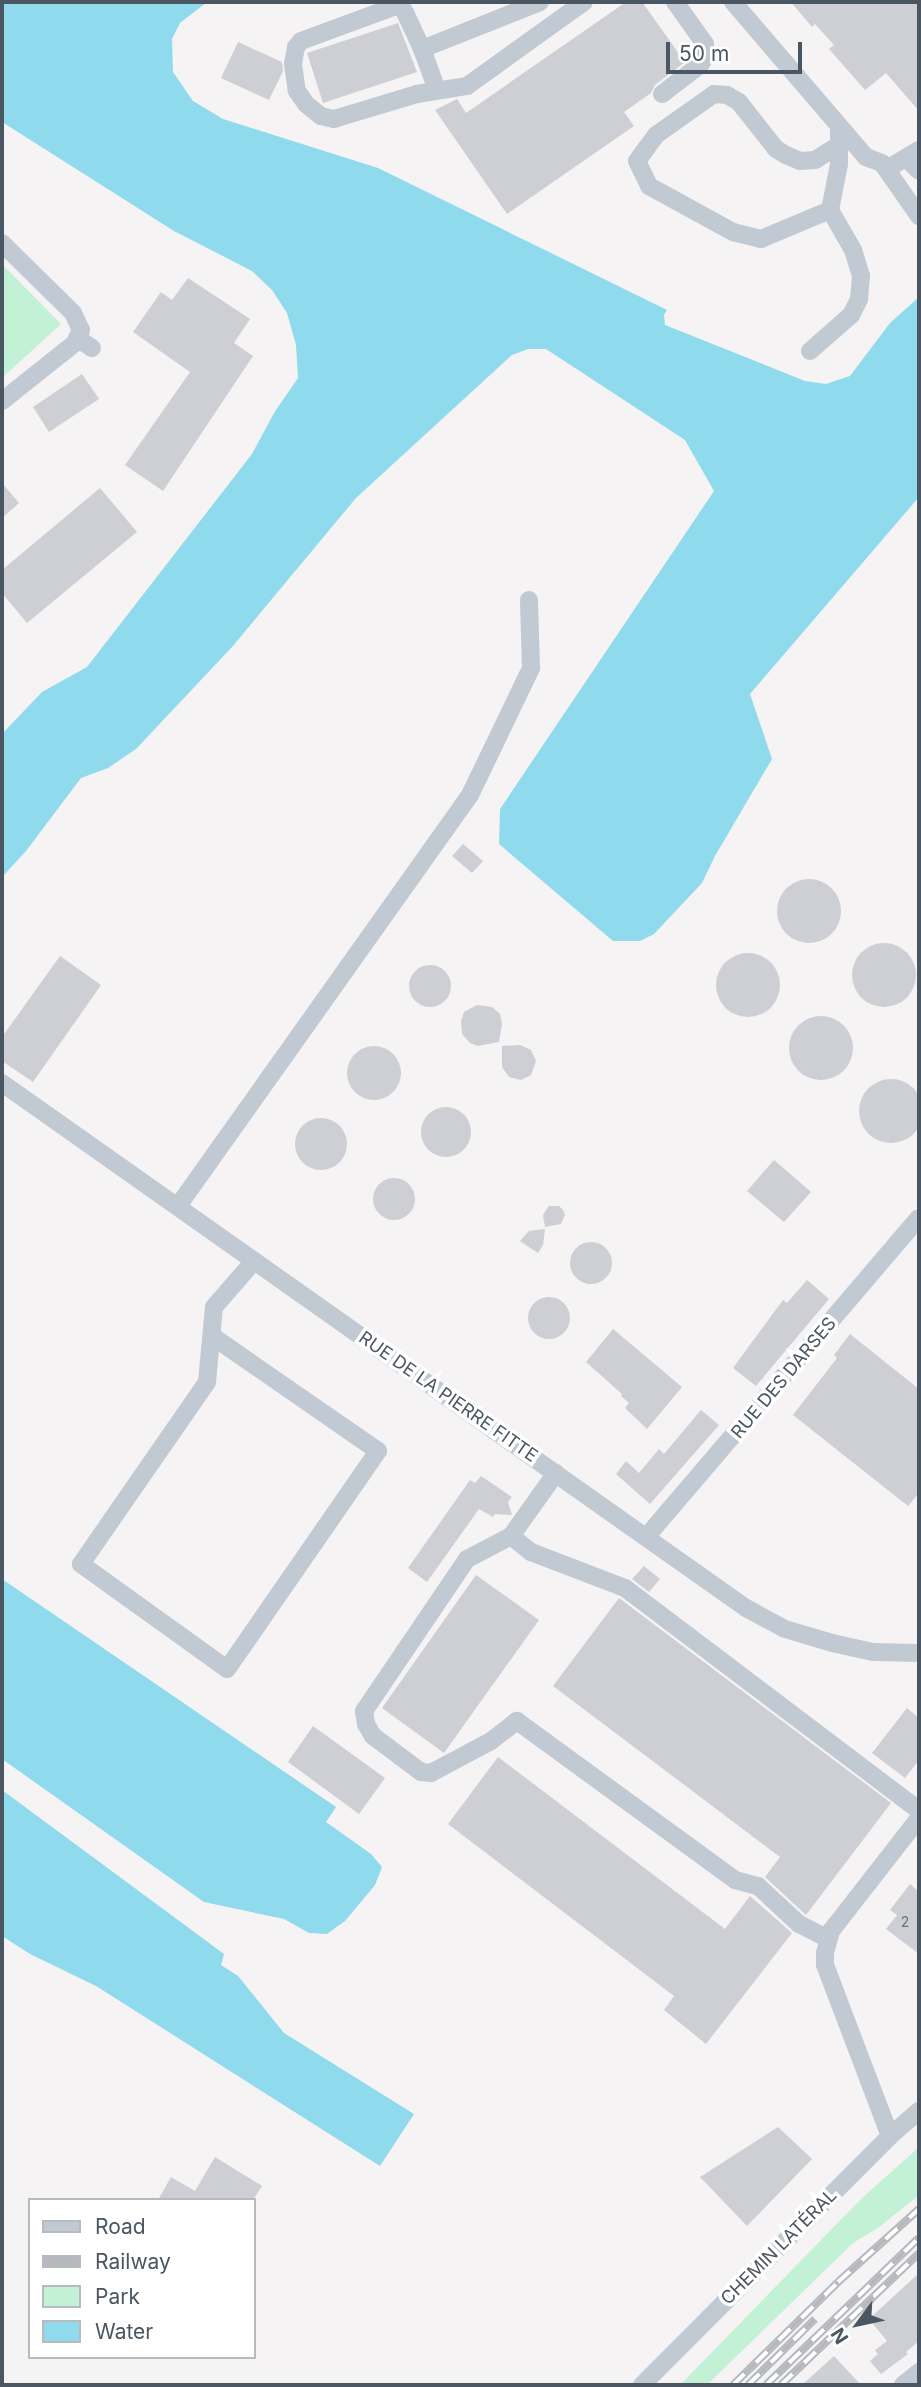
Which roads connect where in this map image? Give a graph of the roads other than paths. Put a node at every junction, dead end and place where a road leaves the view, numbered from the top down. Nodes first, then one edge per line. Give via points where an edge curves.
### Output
1 (540, 2) edge
2 (584, 2) edge
3 (675, 2) edge
4 (739, 4) edge
5 (422, 49) junction
6 (437, 90) junction
7 (662, 94) dead end
8 (839, 126) junction
9 (839, 145) junction
10 (912, 154) edge
11 (887, 169) junction
12 (919, 171) edge
13 (830, 210) junction
14 (919, 216) edge
15 (2, 243) edge
16 (810, 351) dead end
17 (2, 401) edge
18 (529, 600) dead end
19 (2, 1083) edge
20 (178, 1206) junction
21 (919, 1218) edge
22 (254, 1261) junction
23 (212, 1336) junction
24 (556, 1472) junction
25 (511, 1536) junction
26 (647, 1536) junction
27 (919, 1653) edge
28 (919, 1810) edge
29 (919, 1818) edge
30 (828, 1939) junction
31 (919, 2111) edge
32 (890, 2136) junction
33 (919, 2372) edge
34 (642, 2385) edge
35 (903, 2385) edge

1 - 5 street
2 - 6 street via 467,86
3 - 7 street via 705,44 705,57
4 - 8 street
5 - 6 street
5 - 6 street via 406,14 396,6 301,41 293,64 298,90 306,104 334,119
8 - 9 street
8 - 11 street via 866,157
9 - 13 street
9 - 13 street via 815,160 786,155 776,149 739,102 714,94 656,135 637,161 649,186 733,232 761,239
10 - 11 street
10 - 12 street
11 - 14 street
13 - 16 street via 853,250 861,276 859,299 851,316
15 - 17 street via 73,313 85,343 75,343
18 - 20 street via 531,667 470,795
19 - 20 street, RUE DE LA PIERRE FITTE
20 - 22 street, RUE DE LA PIERRE FITTE
21 - 26 street, RUE DES DARSES
22 - 23 street via 217,1301
22 - 24 street, RUE DE LA PIERRE FITTE
23 - 23 street via 207,1382 81,1564 227,1669 378,1451
24 - 25 street
24 - 26 street, RUE DE LA PIERRE FITTE
25 - 28 street via 531,1552 625,1588
25 - 30 street via 467,1559 364,1711 373,1736 421,1772 432,1773 517,1721 735,1880 758,1886 799,1924
26 - 27 street, RUE DE LA PIERRE FITTE via 746,1608 785,1629 873,1652
29 - 30 street
30 - 32 street via 825,1965
31 - 32 street, CHEMIN LATÉRAL
32 - 34 street, CHEMIN LATÉRAL
33 - 35 street

